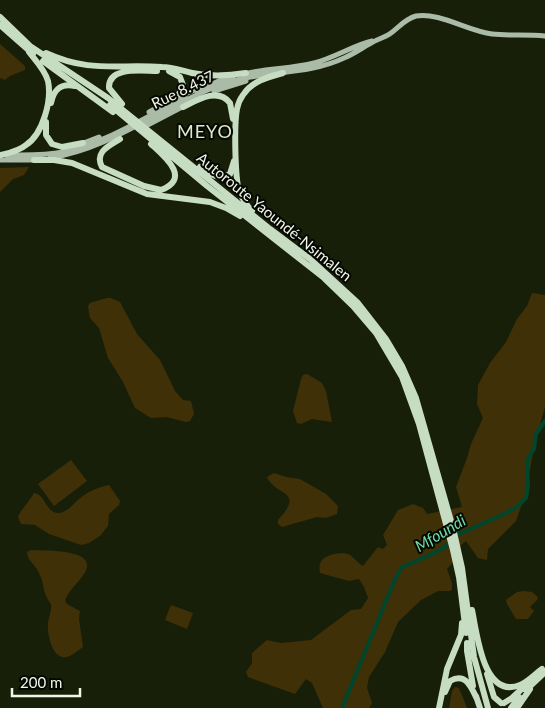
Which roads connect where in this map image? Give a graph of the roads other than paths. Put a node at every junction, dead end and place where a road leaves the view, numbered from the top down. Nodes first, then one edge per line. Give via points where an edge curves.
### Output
1 (0, 17) edge
2 (0, 25) edge
3 (545, 36) edge
4 (378, 40) junction
5 (28, 47) junction
6 (44, 59) junction
7 (246, 73) junction
8 (283, 73) junction
9 (265, 74) junction
10 (210, 85) junction
11 (83, 90) junction
12 (170, 101) junction
13 (122, 104) junction
14 (183, 106) junction
15 (152, 117) junction
16 (124, 131) junction
17 (120, 139) junction
18 (83, 143) junction
19 (151, 144) junction
20 (76, 153) junction
21 (27, 155) junction
22 (0, 157) edge
23 (34, 160) junction
24 (200, 168) junction
25 (207, 186) junction
26 (238, 203) junction
27 (270, 229) junction
28 (262, 230) junction
29 (450, 528) junction
30 (456, 550) junction
31 (462, 568) junction
32 (461, 595) junction
33 (467, 643) junction
34 (486, 668) junction
35 (544, 670) edge
36 (476, 699) junction
37 (503, 703) junction
38 (441, 708) edge
39 (480, 708) edge
40 (484, 708) edge
41 (488, 708) edge
42 (496, 708) edge
43 (510, 708) edge
44 (517, 708) edge

1 - 5 highway, Autoroute Yaoundé-Nsimalen
2 - 5 highway, Autoroute Yaoundé-Nsimalen
3 - 4 main road, Rue 8.437 via 493,34 423,15 403,22
4 - 7 main road, Rue 8.437 via 364,42 314,63
4 - 8 main road, Rue 8.437 via 335,62
5 - 6 highway, Autoroute Yaoundé-Nsimalen
5 - 7 highway via 76,65 91,67 164,67 222,77
5 - 22 highway via 48,80 42,127 27,145
6 - 11 highway
6 - 13 highway via 83,76
6 - 25 highway, Autoroute Yaoundé-Nsimalen via 101,98
6 - 26 highway, Autoroute Yaoundé-Nsimalen via 108,98
7 - 10 main road, Rue 8.437
8 - 9 main road, Rue 8.437
8 - 27 highway via 253,85 240,101 236,114 240,193 249,208
9 - 14 main road via 217,90
9 - 15 main road, Rue 8.437 via 223,84
10 - 12 main road
10 - 15 main road, Rue 8.437
11 - 18 highway via 66,85 56,90 45,130 48,140 57,146
11 - 19 highway
12 - 13 highway via 179,94 183,85 180,76 174,72 121,72 113,76 109,84
12 - 15 main road
13 - 24 highway
14 - 15 main road
14 - 24 highway via 215,95 224,97 231,106 232,170 226,176 218,177
15 - 16 main road, Rue 8.437
16 - 17 main road
16 - 18 main road
16 - 20 main road, Rue 8.437
16 - 21 main road, Rue 8.437 via 76,149
17 - 19 highway via 100,153 102,167 161,190 171,184 174,168
17 - 20 main road via 98,149
18 - 21 main road
19 - 25 highway
20 - 23 main road, Rue 8.437
21 - 22 main road, Rue 8.437
22 - 23 main road, Rue 8.437
23 - 28 highway via 54,160 81,166 147,194 210,202
24 - 26 highway
25 - 28 highway, Autoroute Yaoundé-Nsimalen
26 - 27 highway, Autoroute Yaoundé-Nsimalen
27 - 29 highway, Autoroute Yaoundé-Nsimalen via 349,294 377,326 394,352 416,398
28 - 29 highway, Autoroute Yaoundé-Nsimalen via 340,292 366,320 390,354 409,393
29 - 30 highway, Autoroute Yaoundé-Nsimalen
30 - 31 highway, Autoroute Yaoundé-Nsimalen
30 - 32 highway, Autoroute Yaoundé-Nsimalen
31 - 34 highway
31 - 41 highway, Autoroute Yaoundé-Nsimalen via 474,657
32 - 33 highway, Autoroute Yaoundé-Nsimalen
32 - 38 highway via 460,635 447,669
33 - 36 highway
33 - 40 highway, Autoroute Yaoundé-Nsimalen
34 - 35 highway via 492,679 508,687 524,684
34 - 37 highway via 494,697
35 - 37 highway
35 - 43 highway
35 - 44 highway
36 - 38 highway via 466,680 454,679 448,684
36 - 39 highway
37 - 42 highway
37 - 43 highway

